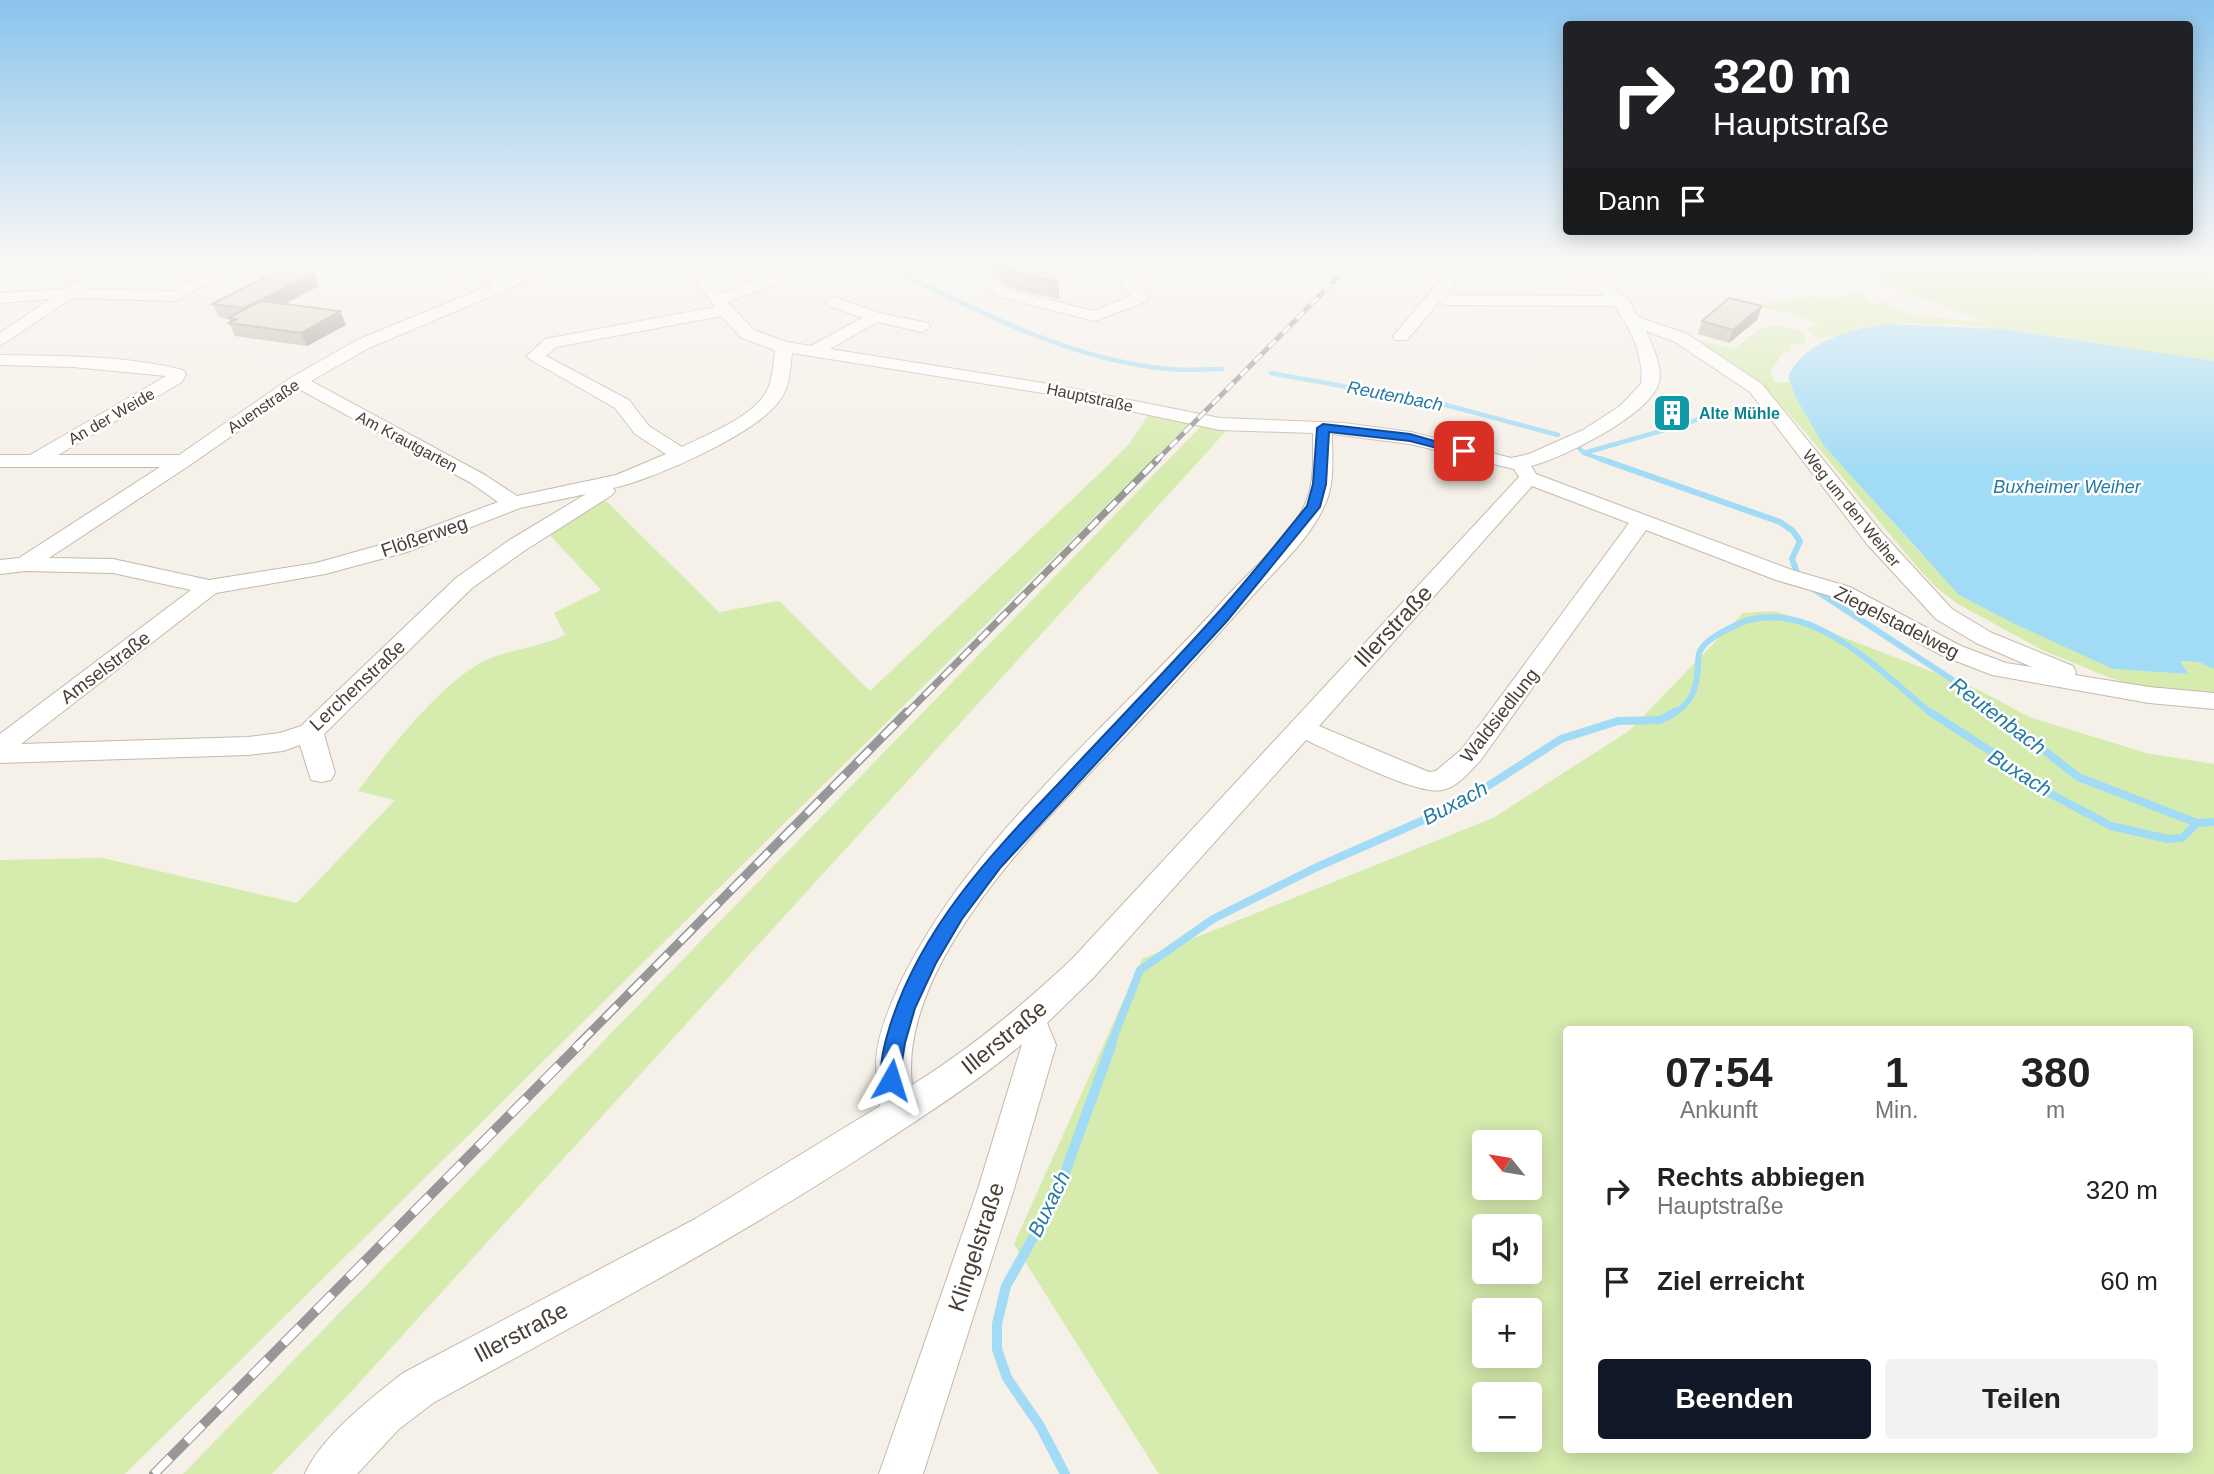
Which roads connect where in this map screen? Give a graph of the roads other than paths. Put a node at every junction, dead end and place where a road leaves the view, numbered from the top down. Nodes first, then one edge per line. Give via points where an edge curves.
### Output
1 (387, 334) edge
2 (591, 334) edge
3 (748, 334) edge
4 (845, 334) edge
5 (1638, 334) edge
6 (1669, 334) edge
7 (784, 347) junction
8 (811, 353) junction
9 (0, 360) edge
10 (298, 381) junction
11 (1323, 428) junction
12 (681, 455) junction
13 (0, 461) edge
14 (33, 461) junction
15 (183, 461) junction
16 (1524, 471) junction
17 (622, 480) junction
18 (514, 503) junction
19 (1642, 522) junction
20 (25, 564) junction
21 (0, 566) edge
22 (209, 587) junction
23 (2080, 683) junction
24 (2214, 701) edge
25 (1300, 728) junction
26 (310, 732) junction
27 (0, 747) edge
28 (0, 754) edge
29 (321, 773) dead end
30 (1025, 1022) junction
31 (898, 1111) junction
32 (327, 1474) edge
33 (901, 1474) edge

1 - 10 street, Auenstraße
2 - 12 street via 551,343 535,357 622,404 642,430
3 - 7 street, Hauptstraße
4 - 8 street
5 - 16 street via 1651,372 1646,393 1615,419
6 - 23 street, Weg um den Weiher via 1756,388 1875,539 1944,614
7 - 8 street, Hauptstraße
7 - 12 street, Flößerweg via 779,384 761,411
8 - 11 street, Hauptstraße via 1055,390 1220,424
9 - 14 street, An der Weide via 111,365 177,374
10 - 15 street, Auenstraße
10 - 18 street, Am Krautgarten
11 - 16 street, Hauptstraße via 1410,438
11 - 31 street via 1320,484 1313,507 1222,618 995,862 955,914 927,960 898,1031 891,1080
12 - 17 street, Flößerweg
13 - 14 street
14 - 15 street
15 - 20 street, Auenstraße
16 - 19 street, Ziegelstadelweg
16 - 25 street, Illerstraße
17 - 18 street, Flößerweg
17 - 26 street, Lerchenstraße via 464,583
18 - 22 street, Flößerweg via 398,547 317,569
19 - 23 street, Ziegelstadelweg via 1842,593 1975,661 2024,675
19 - 25 street, Waldsiedlung via 1480,744 1446,778 1425,781
20 - 21 street, Flößerweg
20 - 22 street, Flößerweg via 113,566
22 - 27 street, Amselstraße
23 - 24 street, Ziegelstadelweg
25 - 30 street, Illerstraße via 1083,968
26 - 28 street, Lerchenstraße via 283,742 248,746
26 - 29 street
30 - 31 street, Illerstraße via 950,1080
30 - 33 street, Klingelstraße via 1036,1033 1039,1045
31 - 32 street, Illerstraße via 708,1232 418,1388 384,1415

